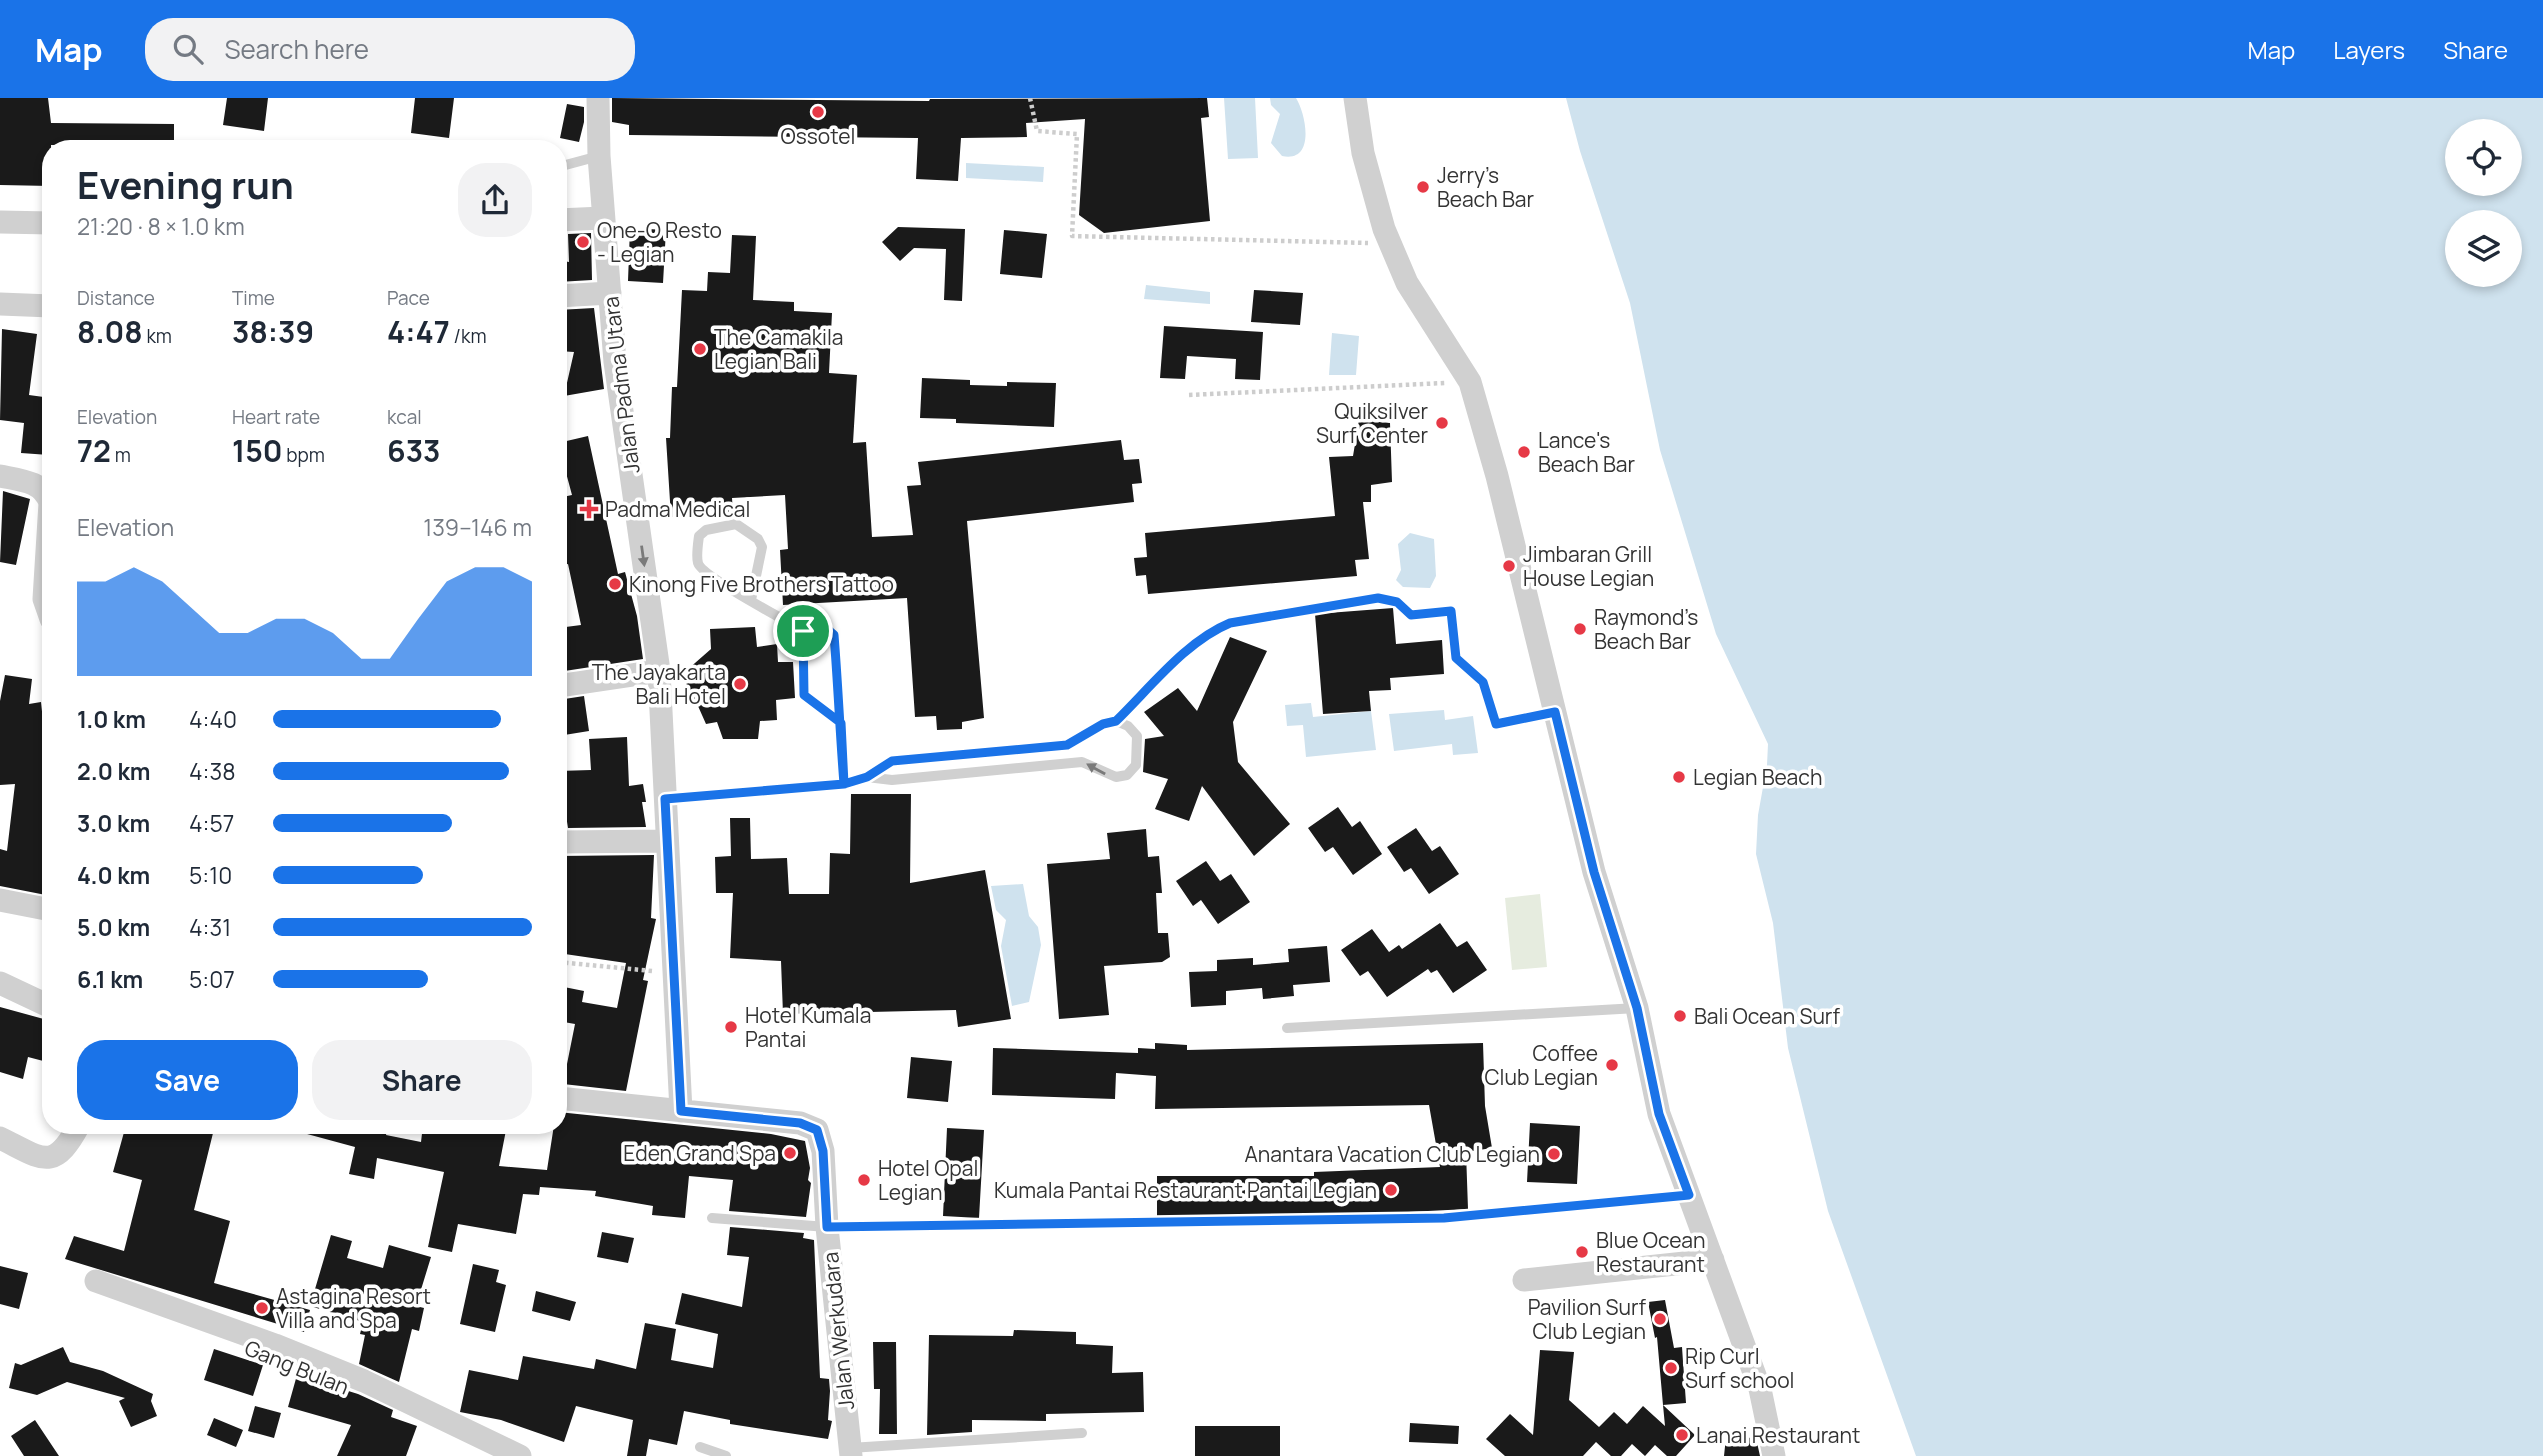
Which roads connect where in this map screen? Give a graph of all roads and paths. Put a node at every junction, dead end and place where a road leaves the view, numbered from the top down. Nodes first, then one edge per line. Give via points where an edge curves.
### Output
1 (598, 98) edge
2 (1030, 98) edge
3 (1355, 98) edge
4 (599, 156) junction
5 (567, 165) edge
6 (603, 218) junction
7 (567, 220) edge
8 (0, 222) edge
9 (42, 223) edge
10 (1390, 244) junction
11 (610, 293) junction
12 (567, 295) edge
13 (0, 304) edge
14 (42, 306) edge
15 (1470, 382) junction
16 (1189, 395) dead end
17 (0, 476) edge
18 (42, 490) edge
19 (751, 600) junction
20 (803, 631) junction
21 (659, 671) junction
22 (567, 685) edge
23 (1555, 712) junction
24 (1116, 721) junction
25 (841, 723) junction
26 (867, 777) junction
27 (844, 784) junction
28 (665, 799) junction
29 (667, 841) junction
30 (567, 842) edge
31 (0, 900) edge
32 (42, 908) edge
33 (567, 963) edge
34 (674, 974) junction
35 (0, 983) edge
36 (42, 1003) edge
37 (1637, 1008) junction
38 (1287, 1028) dead end
39 (567, 1099) edge
40 (681, 1111) junction
41 (74, 1134) edge
42 (0, 1138) edge
43 (1689, 1195) junction
44 (712, 1218) dead end
45 (827, 1227) junction
46 (1713, 1260) junction
47 (1524, 1280) dead end
48 (1082, 1433) dead end
49 (700, 1447) dead end
50 (851, 1452) edge
51 (497, 1456) edge
52 (520, 1456) edge
53 (726, 1456) edge
54 (1774, 1456) edge

1 - 4 street, Jalan Padma Utara
2 - 10 path via 1037,131 1077,134 1072,236
3 - 10 street via 1363,153
4 - 5 lane
4 - 6 street, Jalan Padma Utara
6 - 7 street
6 - 11 street, Jalan Padma Utara
8 - 9 street
10 - 15 street via 1408,283
11 - 12 street
11 -> 21 street, Jalan Padma Utara via 615,362
13 - 14 street
15 - 16 path
15 - 23 street
17 - 18 street
19 - 19 lane via 697,562 699,536 706,530 736,524 758,539 762,547
19 - 20 lane
20 - 25 lane via 804,695
20 - 25 lane via 826,628 833,633
21 - 22 street
21 - 28 street
23 - 24 path via 1496,724 1483,682 1456,658 1451,611 1411,615 1397,602 1378,598 1216,629
23 - 37 street via 1594,872
24 - 26 lane via 1067,745 892,761
24 -> 26 lane via 1137,736 1136,765 1127,775 1105,775 1082,762 892,780
25 - 27 lane
26 - 27 lane
27 - 28 lane
28 - 29 street
29 - 30 street
29 - 34 street
31 - 32 street
33 - 34 path
34 - 40 street
35 - 36 street
37 - 38 lane
37 - 43 street via 1659,1114
39 - 40 street
40 - 45 street, Jalan Werkudara via 800,1123 817,1130 823,1151
41 - 42 street via 64,1152 43,1157
43 - 45 path via 1444,1218
43 - 46 street
44 - 45 lane
45 - 50 street, Jalan Werkudara
46 - 47 street
46 - 54 street via 1760,1389
48 - 50 lane
49 - 53 lane
51 - 52 street, Gang Bulan via 290,1362 94,1285 275,1345 363,1381

